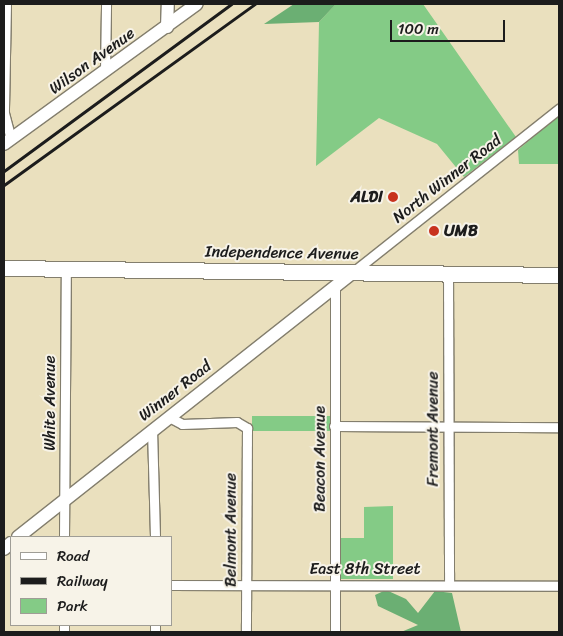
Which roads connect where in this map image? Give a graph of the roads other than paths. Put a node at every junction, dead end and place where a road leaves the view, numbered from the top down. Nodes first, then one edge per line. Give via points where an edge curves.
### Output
1 (6, 4) edge
2 (106, 4) edge
3 (168, 4) edge
4 (198, 5) edge
5 (168, 27) junction
6 (5, 29) edge
7 (105, 71) junction
8 (559, 109) edge
9 (7, 142) edge
10 (4, 268) edge
11 (66, 268) junction
12 (353, 272) junction
13 (448, 273) junction
14 (559, 275) edge
15 (335, 286) junction
16 (169, 417) junction
17 (334, 426) junction
18 (448, 426) junction
19 (559, 427) edge
20 (152, 429) junction
21 (64, 499) junction
22 (19, 536) edge
23 (64, 536) edge
24 (156, 536) edge
25 (335, 584) junction
26 (449, 584) junction
27 (172, 585) edge
28 (246, 585) junction
29 (559, 586) edge
30 (246, 632) edge
31 (335, 632) edge

1 - 6 street
2 - 7 street
3 - 5 main road
4 - 5 main road, Wilson Avenue
5 - 7 main road, Wilson Avenue
6 - 9 street
7 - 9 main road, Wilson Avenue
8 - 12 street, North Winner Road
10 - 11 main road, Independence Avenue
11 - 12 main road, Independence Avenue
11 - 21 street, White Avenue
12 - 13 main road, Independence Avenue
12 - 15 main road, Winner Road
13 - 14 main road, Independence Avenue
13 - 18 street, Fremont Avenue
15 - 16 main road, Winner Road
15 - 17 street, Beacon Avenue
16 - 20 main road, Winner Road
16 - 28 street, Belmont Avenue via 182,424 237,422 247,428
17 - 18 street
17 - 25 street, Beacon Avenue
18 - 19 street
18 - 26 street, Fremont Avenue
20 - 21 main road, Winner Road
20 - 24 street
21 - 22 main road, Winner Road
21 - 23 street, White Avenue
25 - 26 street, East 8th Street
25 - 28 street, East 8th Street
25 - 31 street, Beacon Avenue
26 - 29 street, East 8th Street
27 - 28 street, East 8th Street
28 - 30 street, Belmont Avenue

